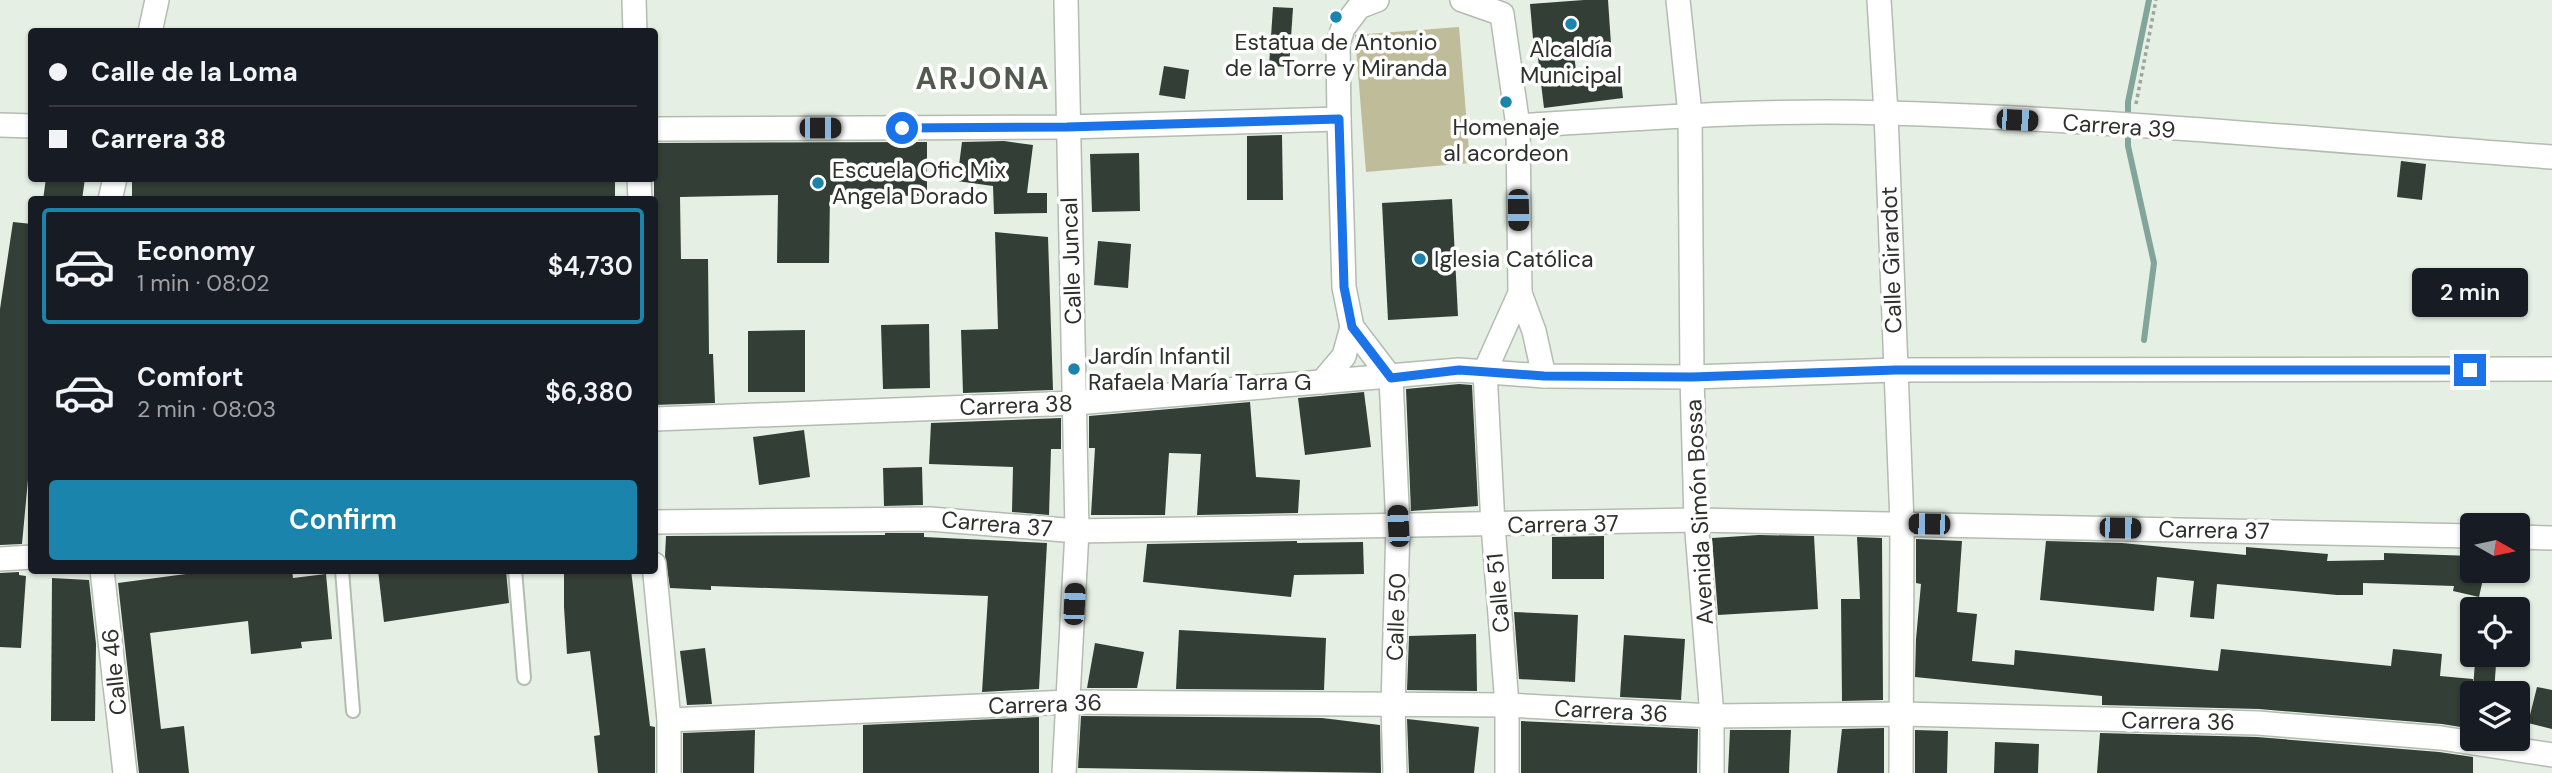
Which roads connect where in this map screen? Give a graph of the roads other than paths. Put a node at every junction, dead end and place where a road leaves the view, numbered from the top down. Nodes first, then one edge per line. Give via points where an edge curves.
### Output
1 (157, 0) edge
2 (634, 0) edge
3 (1066, 0) edge
4 (1462, 0) edge
5 (1678, 0) edge
6 (1879, 0) edge
7 (1359, 2) edge
8 (1508, 7) edge
9 (151, 28) edge
10 (635, 28) edge
11 (1886, 113) junction
12 (1690, 114) junction
13 (1339, 119) junction
14 (0, 125) edge
15 (28, 126) edge
16 (1067, 127) junction
17 (1518, 127) junction
18 (658, 129) edge
19 (2552, 157) edge
20 (1520, 293) junction
21 (1352, 327) junction
22 (2552, 369) edge
23 (1896, 370) junction
24 (1485, 371) junction
25 (1544, 376) junction
26 (1692, 377) junction
27 (1391, 378) junction
28 (1322, 382) junction
29 (1076, 403) junction
30 (658, 419) edge
31 (1696, 520) junction
32 (658, 522) edge
33 (1902, 523) junction
34 (1493, 525) junction
35 (1398, 526) junction
36 (1077, 531) junction
37 (2460, 536) edge
38 (2530, 537) edge
39 (2552, 538) edge
40 (28, 557) edge
41 (0, 559) edge
42 (102, 574) edge
43 (342, 574) edge
44 (515, 574) edge
45 (655, 574) edge
46 (524, 678) dead end
47 (1069, 702) junction
48 (1393, 705) junction
49 (1507, 705) junction
50 (352, 711) dead end
51 (1902, 714) junction
52 (1712, 716) junction
53 (669, 720) junction
54 (2552, 755) edge
55 (125, 773) edge
56 (669, 773) edge
57 (1064, 773) edge
58 (1395, 773) edge
59 (1507, 773) edge
60 (1712, 773) edge
61 (1901, 773) edge

1 - 9 street
2 - 10 street
3 - 16 street, Calle Juncal
4 - 8 street
5 - 12 street, Avenida Simón Bossa
6 - 11 street, Calle Girardot
7 - 13 street via 1338,44
8 - 17 street
11 - 12 street, Carrera 39
11 - 19 street, Carrera 39
11 - 23 street, Calle Girardot
12 - 17 street, Carrera 39
12 - 26 street, Avenida Simón Bossa
13 - 16 street
13 - 21 street via 1344,287
14 - 15 street
16 - 18 street
16 - 29 street, Calle Juncal
17 - 20 street
20 - 24 street
20 - 25 street
21 - 27 street
21 - 28 street via 1344,356
22 - 23 street, Carrera 38
23 - 26 street, Carrera 38
23 - 33 street, Calle Girardot
24 - 25 street, Carrera 38
24 - 27 street, Carrera 38
24 - 34 street, Calle 51
25 - 26 street, Carrera 38
26 - 31 street, Avenida Simón Bossa
27 - 28 street, Carrera 38
27 - 35 street, Calle 50
28 - 29 street, Carrera 38
29 - 30 street, Carrera 38
29 - 36 street, Calle Juncal
31 - 33 street, Carrera 37
31 - 34 street, Carrera 37
31 - 52 street, Avenida Simón Bossa
32 - 36 street, Carrera 37 via 930,519
33 - 37 street, Carrera 37
33 - 51 street, Calle Girardot
34 - 35 street, Carrera 37
34 - 49 street, Calle 51
35 - 36 street, Carrera 37
35 - 48 street, Calle 50
36 - 47 street, Calle Juncal
38 - 39 street
40 - 41 street
42 - 55 street, Calle 46
43 - 50 lane
44 - 46 lane
45 - 53 street
47 - 48 street, Carrera 36
47 - 53 street, Carrera 36
47 - 57 street, Calle Juncal
48 - 49 street, Carrera 36
48 - 58 street, Calle 50
49 - 52 street, Carrera 36
49 - 59 street, Calle 51
51 - 52 street, Carrera 36
51 - 54 street, Carrera 36 via 2258,723 2441,738
51 - 61 street, Calle Girardot
52 - 60 street, Avenida Simón Bossa
53 - 56 street

